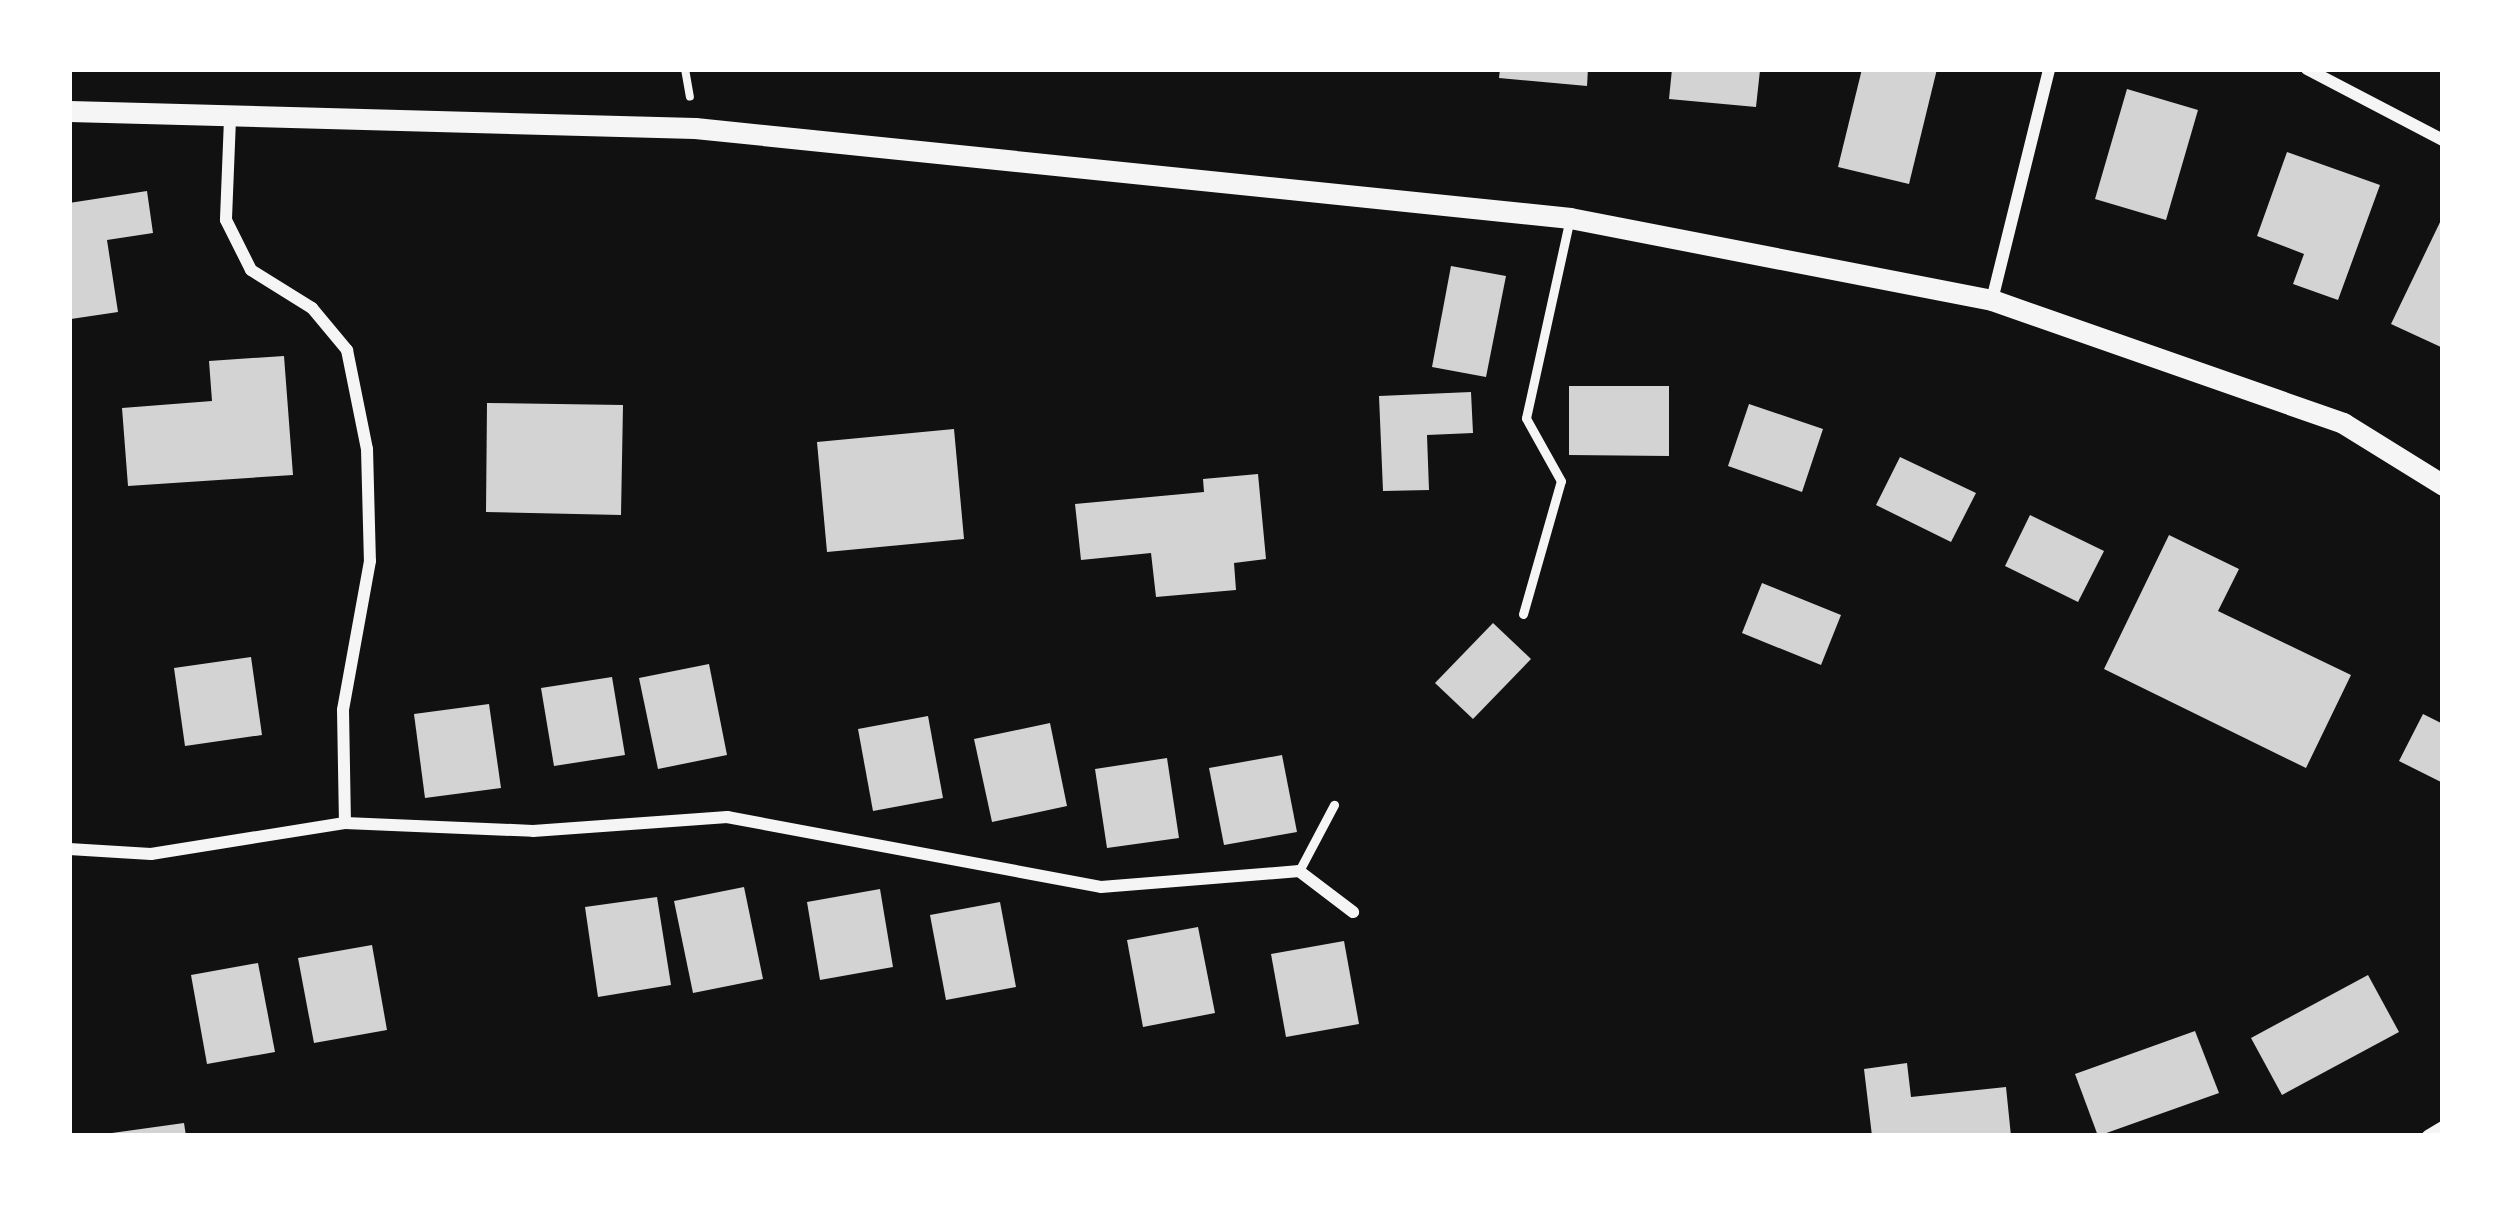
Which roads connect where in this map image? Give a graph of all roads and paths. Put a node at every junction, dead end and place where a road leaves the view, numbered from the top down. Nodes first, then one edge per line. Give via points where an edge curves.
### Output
1 (2049, 69) edge
2 (2307, 69) edge
3 (69, 111) edge
4 (230, 119) junction
5 (2443, 140) edge
6 (1570, 218) junction
7 (1992, 300) junction
8 (2443, 485) edge
9 (1523, 614) dead end
10 (1334, 805) dead end
11 (345, 823) junction
12 (69, 849) edge
13 (1299, 871) junction
14 (1353, 912) dead end
15 (2443, 1126) edge
16 (2428, 1136) edge

1 - 7 street
2 - 5 street
3 - 4 street
4 - 6 street via 694,128
4 - 11 street via 226,220 251,270 311,308 347,350 368,448 370,561 343,710
6 - 7 street
6 - 9 lane via 1526,418 1561,481
7 - 8 street via 2343,423
10 - 13 lane
11 - 12 street via 152,854
11 - 13 street via 533,831 727,817 1101,887
13 - 14 street
15 - 16 street

